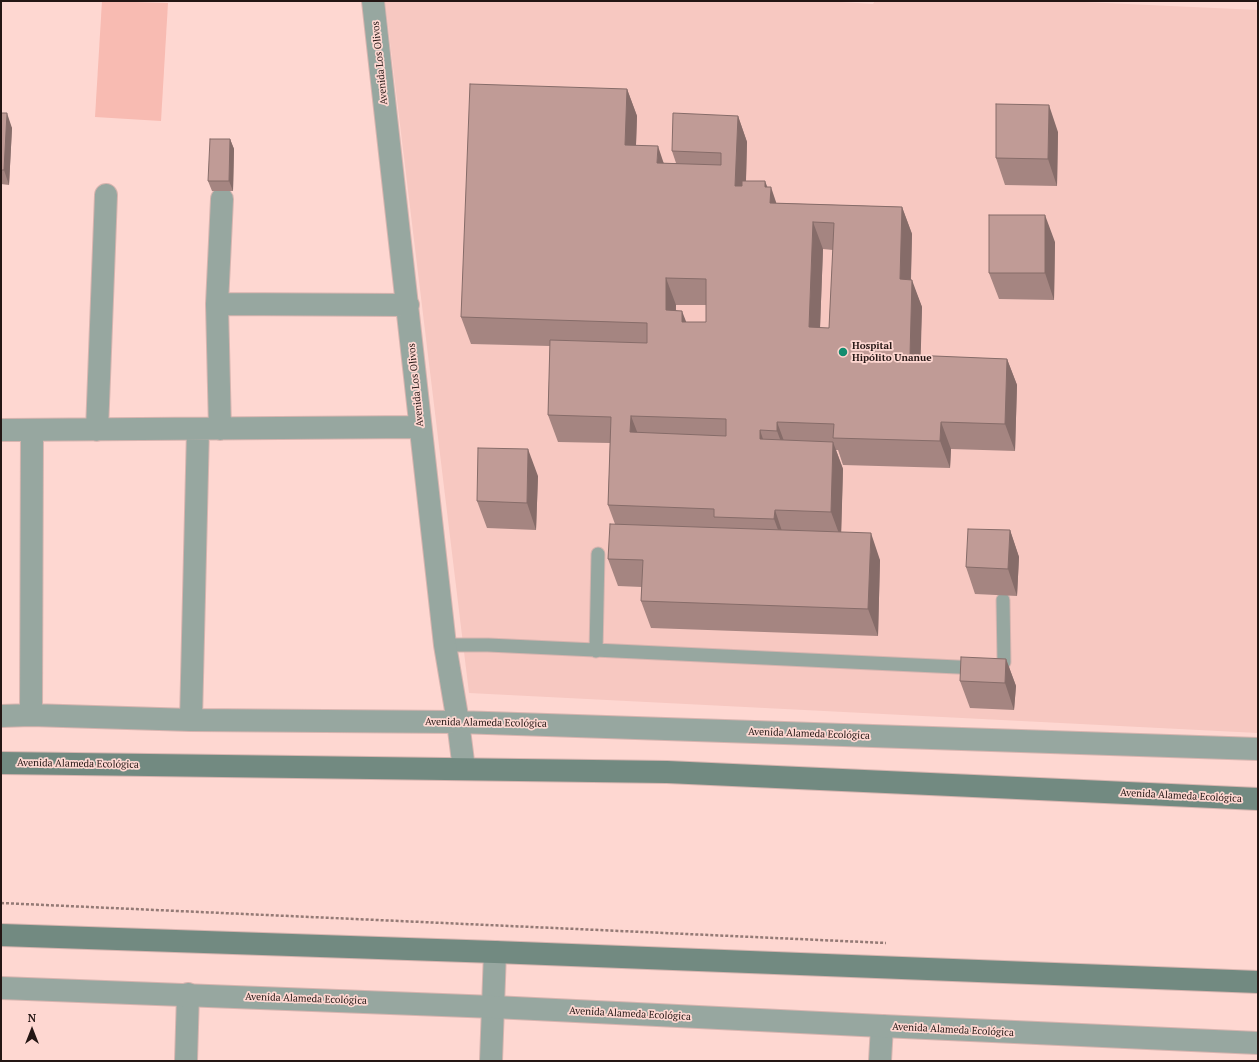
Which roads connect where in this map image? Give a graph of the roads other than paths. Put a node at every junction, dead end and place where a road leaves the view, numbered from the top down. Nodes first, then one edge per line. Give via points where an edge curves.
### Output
1 (373, 1) edge
2 (106, 194) dead end
3 (222, 199) dead end
4 (218, 304) junction
5 (408, 305) junction
6 (420, 427) junction
7 (198, 428) junction
8 (220, 428) junction
9 (1, 430) edge
10 (32, 430) junction
11 (97, 430) junction
12 (598, 554) dead end
13 (1002, 600) dead end
14 (444, 645) junction
15 (596, 651) junction
16 (31, 715) junction
17 (1, 716) edge
18 (191, 720) junction
19 (458, 722) junction
20 (1258, 749) edge
21 (1, 763) edge
22 (464, 769) junction
23 (1258, 800) edge
24 (1, 935) edge
25 (495, 952) junction
26 (1258, 982) edge
27 (1, 988) edge
28 (188, 994) junction
29 (494, 1007) junction
30 (882, 1026) junction
31 (1258, 1043) edge
32 (186, 1061) edge
33 (491, 1061) edge
34 (880, 1061) edge

1 - 5 street, Avenida Los Olivos
2 - 11 street
3 - 4 street
4 - 5 street
4 - 8 street
5 - 6 street, Avenida Los Olivos
6 - 8 street
6 - 14 street, Avenida Los Olivos
7 - 8 street
7 - 11 street
7 - 18 street
9 - 10 street
10 - 11 street
10 - 16 street
12 - 15 lane
13 - 15 lane via 1004,662 1000,669
14 - 15 lane
14 - 19 street, Avenida Los Olivos
16 - 17 street, Avenida Alameda Ecológica
16 - 18 street, Avenida Alameda Ecológica
18 - 19 street, Avenida Alameda Ecológica
19 - 20 street, Avenida Alameda Ecológica
19 - 22 street, Avenida Los Olivos
21 - 22 main road, Avenida Alameda Ecológica
22 - 23 main road, Avenida Alameda Ecológica via 667,772
24 - 25 main road
25 - 26 main road
25 - 29 street
27 - 28 street, Avenida Alameda Ecológica
28 - 29 street, Avenida Alameda Ecológica
28 - 32 street
29 - 30 street, Avenida Alameda Ecológica
29 - 33 street
30 - 31 street, Avenida Alameda Ecológica
30 - 34 street

